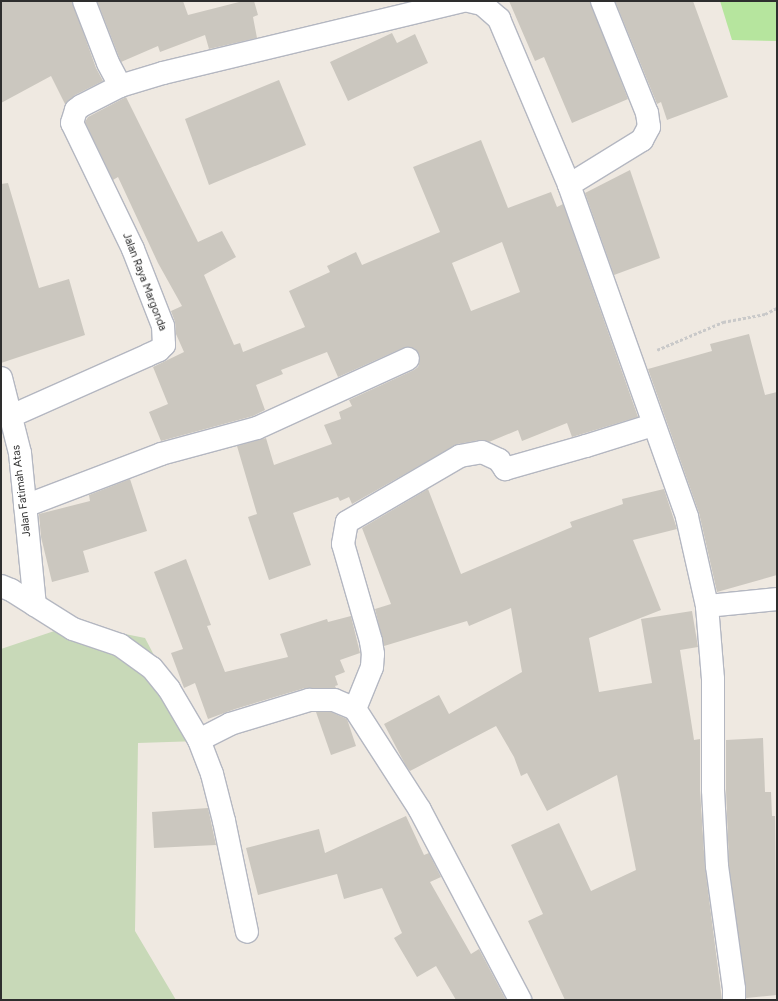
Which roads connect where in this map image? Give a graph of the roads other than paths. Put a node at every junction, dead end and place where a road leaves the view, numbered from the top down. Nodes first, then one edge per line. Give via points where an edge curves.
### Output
1 (84, 1) edge
2 (463, 1) edge
3 (469, 1) edge
4 (602, 1) edge
5 (120, 86) junction
6 (569, 185) junction
7 (408, 359) dead end
8 (1, 378) edge
9 (10, 416) junction
10 (653, 425) junction
11 (25, 506) junction
12 (1, 586) edge
13 (777, 599) edge
14 (35, 605) junction
15 (707, 606) junction
16 (355, 709) junction
17 (199, 740) junction
18 (247, 932) dead end
19 (520, 1000) edge
20 (734, 1000) edge

1 - 5 street via 108,63
2 - 5 street
3 - 6 street via 482,4 499,19
4 - 6 street via 647,113 649,127 642,140
5 - 9 street, Jalan Raya Margonda via 81,106 76,110 72,123 133,249 163,326 164,345 148,356
6 - 10 street
7 - 11 street via 256,428 160,454
8 - 9 street, Jalan Fatimah Atas
9 - 11 street, Jalan Fatimah Atas via 20,453
10 - 15 street via 687,517
10 - 16 street via 505,469 499,460 482,452 460,456 347,522 343,544 373,654 372,667
11 - 14 street, Jalan Fatimah Atas
12 - 14 street
13 - 15 street
14 - 17 street via 73,628 120,645 152,668 169,689
15 - 20 street via 713,679 712,790 717,866
16 - 17 street via 334,700 309,700 230,724
16 - 19 street via 420,810
17 - 18 street via 212,774 224,821

